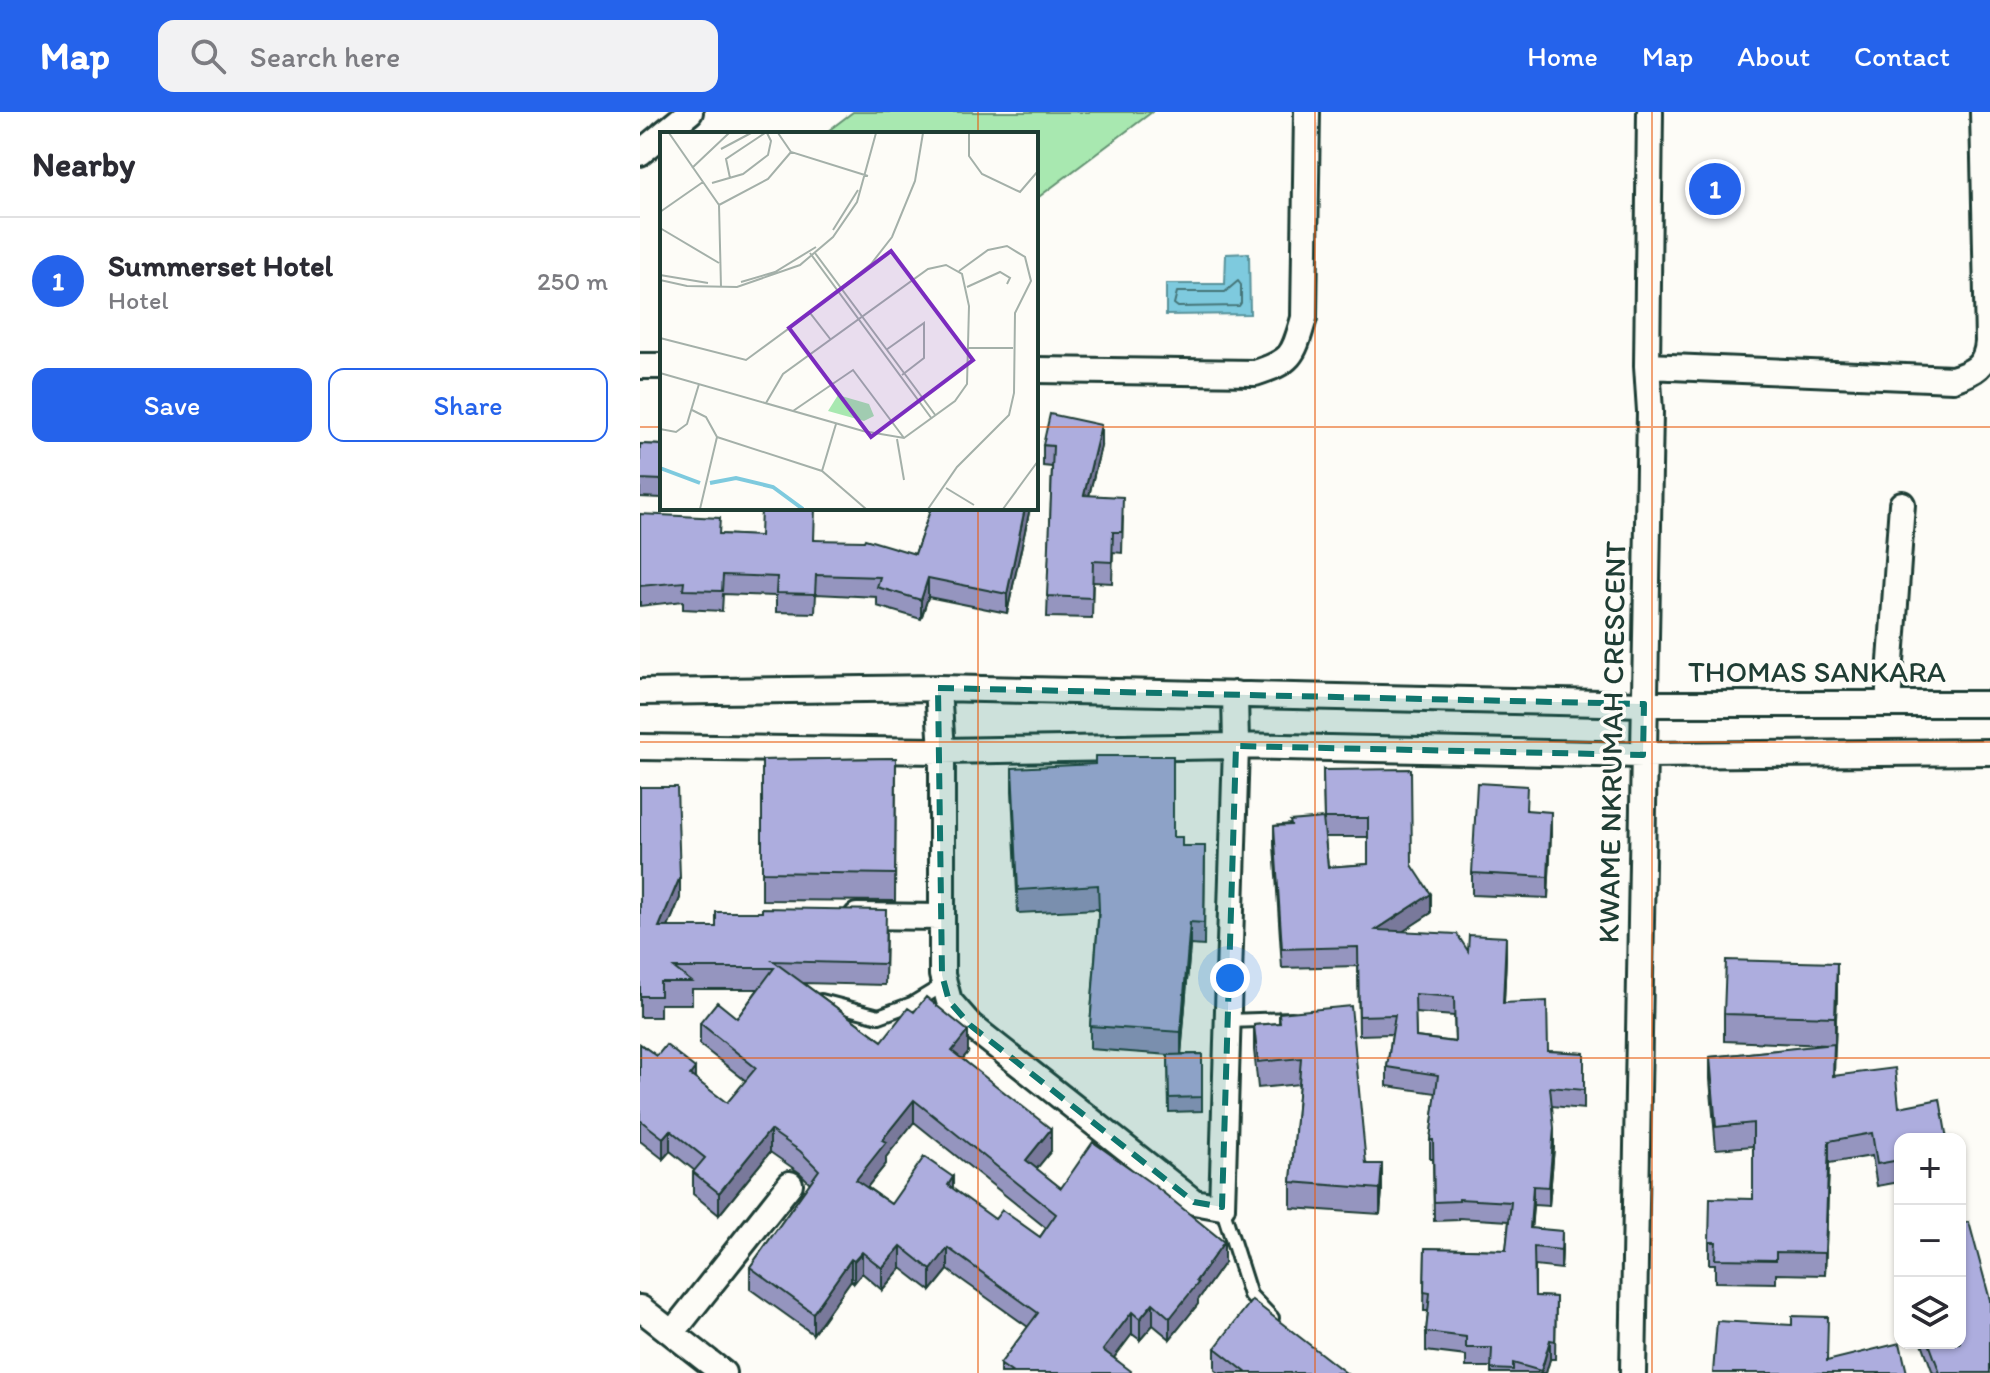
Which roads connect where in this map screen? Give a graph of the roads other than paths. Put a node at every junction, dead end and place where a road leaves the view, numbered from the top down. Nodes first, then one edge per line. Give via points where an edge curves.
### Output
1 (690, 112) edge
2 (1307, 112) edge
3 (1650, 112) edge
4 (1983, 112) edge
5 (667, 132) edge
6 (660, 137) edge
7 (640, 153) edge
8 (1647, 366) junction
9 (1038, 370) edge
10 (1902, 504) dead end
11 (938, 688) junction
12 (640, 692) edge
13 (1235, 694) junction
14 (1644, 704) junction
15 (1888, 704) junction
16 (1990, 704) edge
17 (1236, 746) junction
18 (640, 747) edge
19 (942, 751) junction
20 (1990, 752) edge
21 (1643, 755) junction
22 (836, 916) edge
23 (942, 917) junction
24 (945, 984) junction
25 (821, 1001) edge
26 (1304, 1019) edge
27 (1228, 1021) junction
28 (790, 1184) dead end
29 (1222, 1207) junction
30 (640, 1308) edge
31 (1278, 1324) edge
32 (672, 1333) junction
33 (723, 1373) edge
34 (1633, 1373) edge

1 - 5 street
2 - 9 street via 1304,318 1296,346 1282,364 1255,373
3 - 8 street, KWAME NKRUMAH CRESCENT
4 - 8 street via 1988,342 1984,361 1975,371 1953,379
6 - 7 street
8 - 14 street, KWAME NKRUMAH CRESCENT
10 - 15 street
11 - 12 street, THOMAS SANKARA
11 - 13 street, THOMAS SANKARA
11 - 19 street
13 - 14 street, THOMAS SANKARA
13 - 17 street
14 - 15 street, THOMAS SANKARA
14 - 21 street, KWAME NKRUMAH CRESCENT
15 - 16 street, THOMAS SANKARA
17 - 19 street
17 - 21 street
17 - 27 street
18 - 19 street
19 - 23 street
20 - 21 street
21 - 34 street, KWAME NKRUMAH CRESCENT
22 - 23 street
23 - 24 street
24 - 25 lane via 879,1016
24 - 29 street via 949,1001 982,1035 1194,1202
26 - 27 lane
27 - 29 street
28 - 32 street
29 - 31 lane via 1250,1295
30 - 32 street
32 - 33 street

